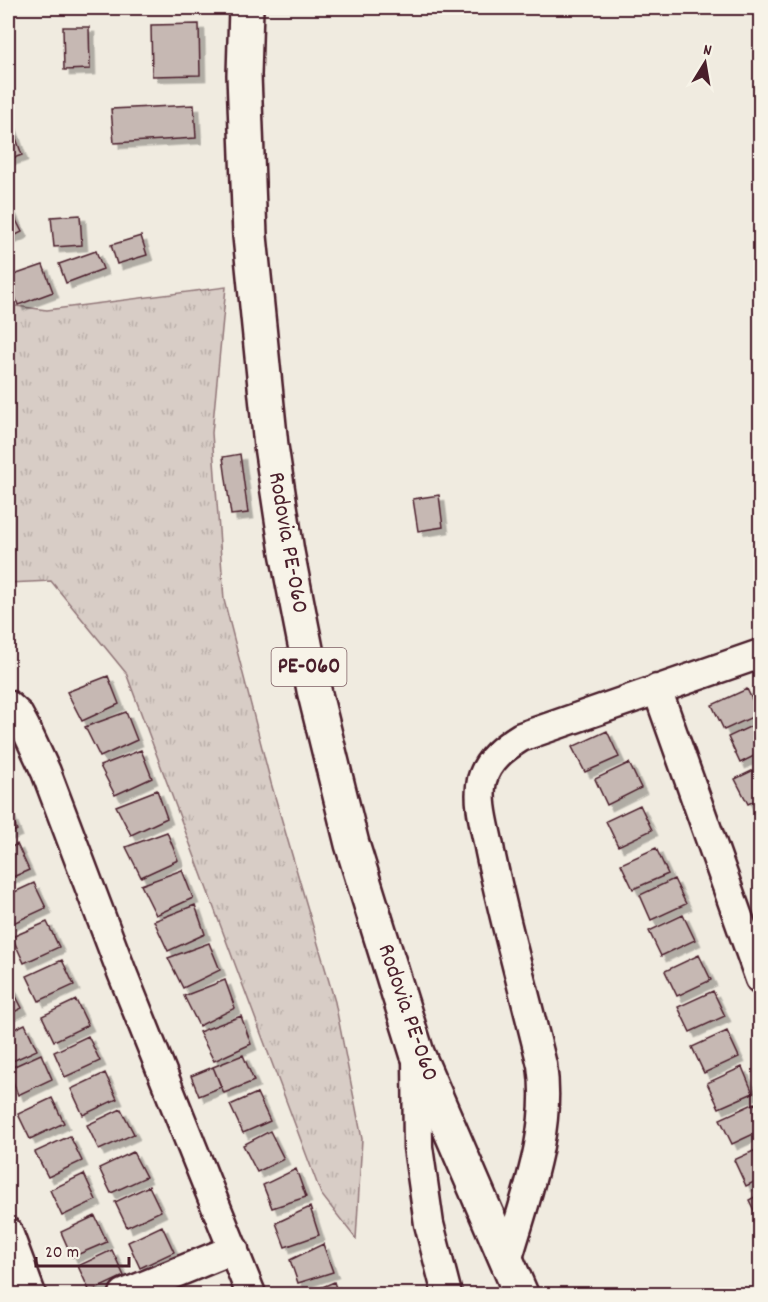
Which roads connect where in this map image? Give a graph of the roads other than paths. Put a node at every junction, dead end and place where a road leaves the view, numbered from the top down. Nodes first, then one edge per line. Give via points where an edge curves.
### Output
1 (246, 8) edge
2 (760, 654) edge
3 (657, 688) junction
4 (8, 705) edge
5 (760, 979) edge
6 (417, 1053) junction
7 (8, 1232) edge
8 (234, 1249) junction
9 (507, 1261) junction
10 (31, 1294) edge
11 (124, 1294) edge
12 (251, 1294) edge
13 (447, 1294) edge
14 (521, 1294) edge

1 - 6 main road, Rodovia PE-060 / PE-060 via 244,75 250,236 271,446 287,552 314,690 352,844
2 - 3 street
3 - 5 street
3 - 9 street via 521,737 497,755 483,779 483,817 546,1090 538,1153
4 - 8 street via 18,714 45,772
6 - 9 main road, Rodovia PE-060 / PE-060
6 - 13 street via 418,1147 429,1224
7 - 10 street
8 - 11 street
8 - 12 street
9 - 14 main road, Rodovia PE-060 / PE-060

